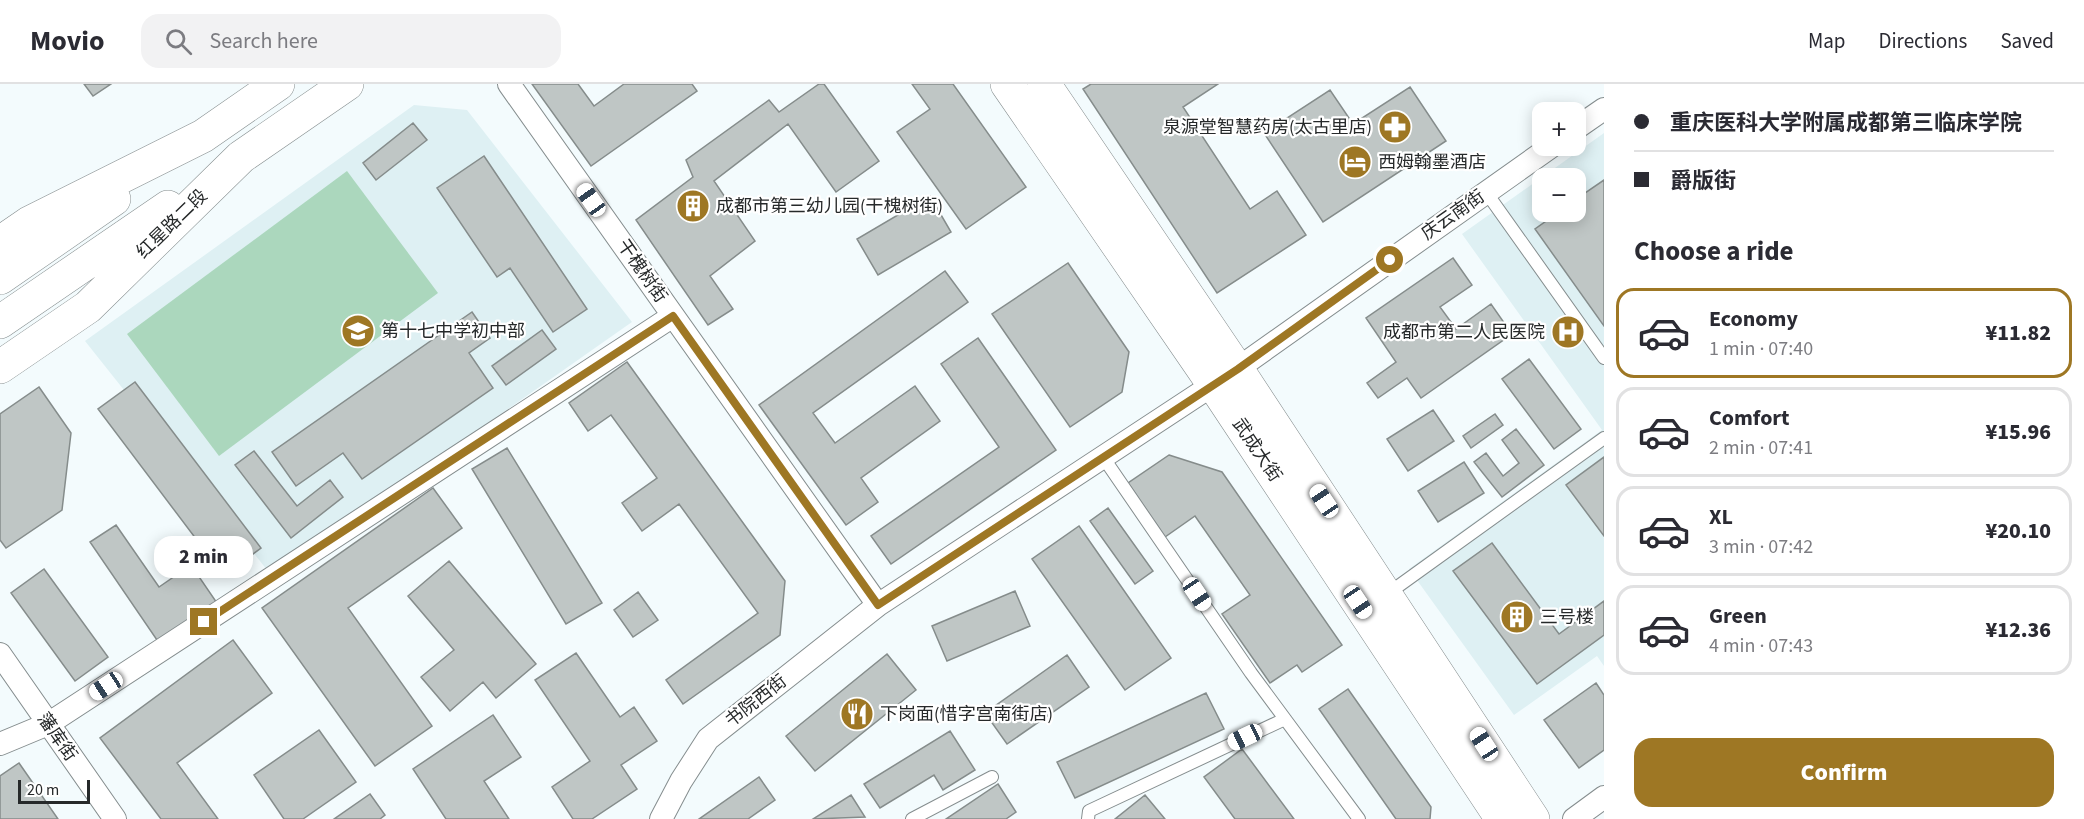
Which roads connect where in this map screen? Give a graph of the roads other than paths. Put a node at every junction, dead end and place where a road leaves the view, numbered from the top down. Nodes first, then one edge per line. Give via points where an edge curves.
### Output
1 (278, 84) edge
2 (347, 84) edge
3 (509, 84) edge
4 (1007, 84) edge
5 (1044, 84) edge
6 (1604, 109) edge
7 (1586, 121) edge
8 (203, 136) junction
9 (1538, 156) edge
10 (241, 157) junction
11 (1486, 192) junction
12 (0, 243) edge
13 (0, 278) edge
14 (673, 316) junction
15 (0, 322) edge
16 (1604, 358) edge
17 (0, 367) edge
18 (1226, 377) junction
19 (1604, 438) edge
20 (1103, 457) junction
21 (1386, 595) junction
22 (878, 605) junction
23 (0, 654) edge
24 (1285, 719) junction
25 (48, 724) junction
26 (0, 744) edge
27 (992, 777) dead end
28 (1604, 797) edge
29 (115, 819) edge
30 (661, 819) edge
31 (912, 819) edge
32 (1088, 819) edge
33 (1359, 819) edge
34 (1502, 819) edge
35 (1533, 819) edge
36 (1574, 819) edge

1 - 8 main road
2 - 10 main road, 红星路二段
3 - 14 street, 干槐树街
4 - 18 main road, 武成大街
5 - 18 main road, 武成大街
6 - 7 street
8 - 12 main road via 29,223
8 - 13 main road
9 - 11 street, 庆云南街
10 - 15 main road
10 - 17 main road, 红星路二段 via 88,307
11 - 16 lane
11 - 18 street, 庆云南街
14 - 22 street, 干槐树街
14 - 25 street
18 - 20 street, 庆云南街
18 - 21 main road, 武成大街
18 - 34 main road, 武成大街
19 - 21 lane
20 - 22 street, 书院西街
20 - 24 lane
21 - 35 main road, 武成大街
22 - 30 street, 书院西街 via 708,740
23 - 25 street, 藩库街
24 - 32 lane via 1089,811
24 - 33 lane
25 - 26 street
25 - 29 street, 藩库街
27 - 31 lane
28 - 36 street

